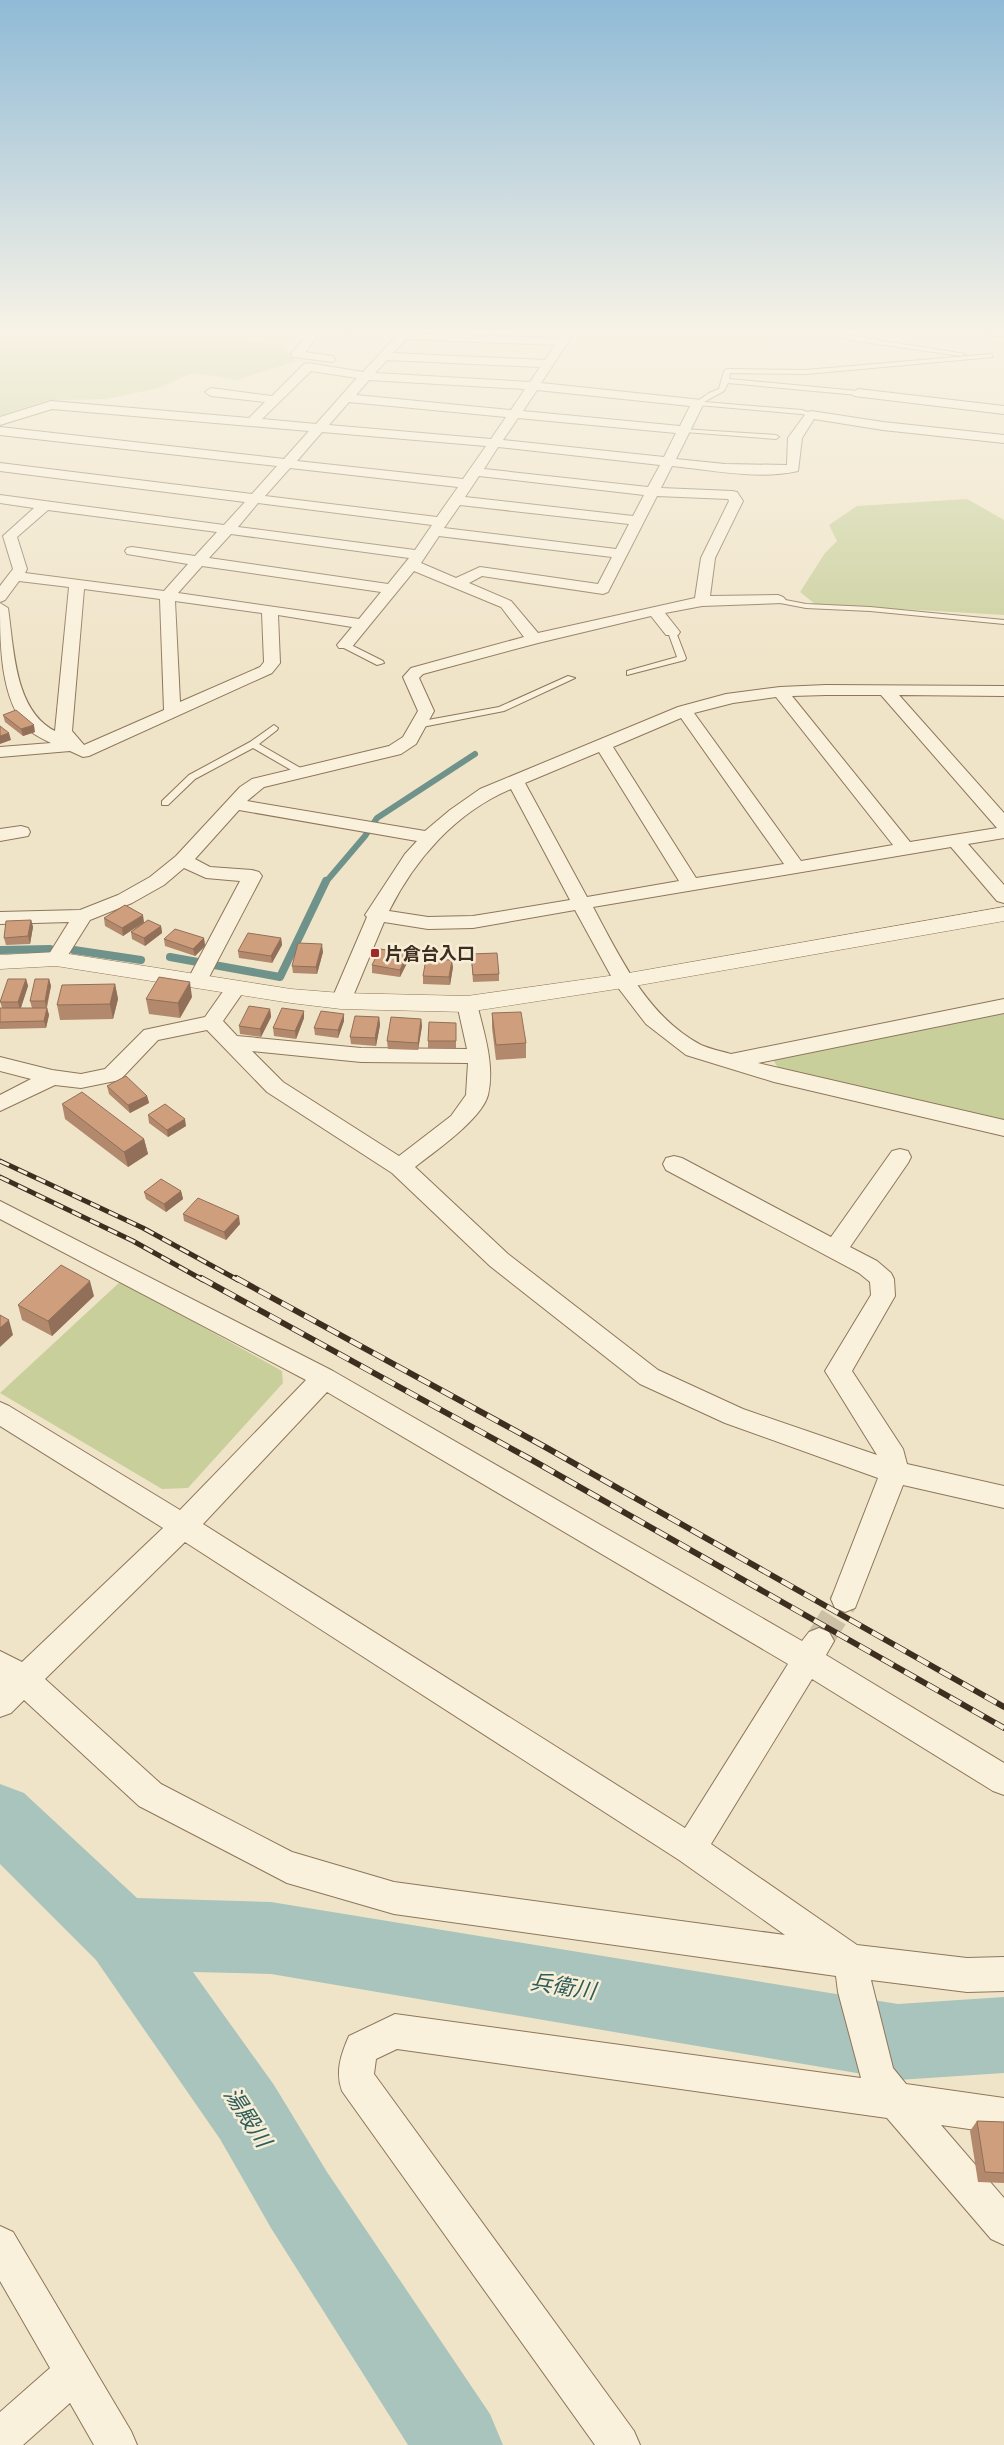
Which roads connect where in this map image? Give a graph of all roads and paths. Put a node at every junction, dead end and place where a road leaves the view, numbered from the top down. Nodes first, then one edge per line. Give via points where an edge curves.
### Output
1 (141, 447) edge
2 (301, 447) edge
3 (492, 447) edge
4 (533, 447) edge
5 (676, 447) edge
6 (788, 447) edge
7 (158, 449) junction
8 (669, 462) junction
9 (286, 464) junction
10 (0, 467) edge
11 (476, 472) junction
12 (134, 483) junction
13 (467, 484) junction
14 (653, 492) junction
15 (255, 498) junction
16 (0, 499) edge
17 (456, 500) junction
18 (45, 505) junction
19 (113, 514) junction
20 (638, 521) junction
21 (437, 527) junction
22 (226, 530) junction
23 (132, 551) dead end
24 (621, 554) junction
25 (415, 560) junction
26 (199, 561) junction
27 (16, 576) junction
28 (77, 584) junction
29 (458, 584) junction
30 (392, 588) junction
31 (167, 596) junction
32 (0, 597) edge
33 (778, 600) joint
34 (702, 601) junction
35 (0, 608) edge
36 (270, 609) junction
37 (655, 610) junction
38 (1004, 622) edge
39 (363, 624) junction
40 (672, 632) joint
41 (534, 639) junction
42 (345, 645) joint
43 (380, 663) dead end
44 (630, 673) dead end
45 (571, 678) dead end
46 (885, 690) junction
47 (780, 692) junction
48 (1004, 692) edge
49 (172, 711) junction
50 (684, 711) junction
51 (417, 725) junction
52 (274, 728) dead end
53 (253, 744) junction
54 (603, 745) junction
55 (73, 746) junction
56 (0, 752) edge
57 (301, 772) junction
58 (515, 780) junction
59 (165, 803) dead end
60 (235, 804) junction
61 (1004, 824) edge
62 (20, 832) dead end
63 (1004, 832) edge
64 (0, 835) edge
65 (428, 837) junction
66 (956, 841) junction
67 (906, 849) junction
68 (183, 860) junction
69 (796, 867) junction
70 (691, 885) junction
71 (1004, 897) edge
72 (580, 903) junction
73 (1004, 914) edge
74 (375, 915) junction
75 (83, 916) junction
76 (0, 918) edge
77 (56, 959) junction
78 (0, 962) edge
79 (202, 970) junction
80 (622, 981) junction
81 (236, 988) junction
82 (341, 1001) junction
83 (467, 1004) junction
84 (1004, 1006) edge
85 (212, 1022) junction
86 (232, 1042) junction
87 (479, 1056) junction
88 (731, 1061) junction
89 (0, 1064) edge
90 (52, 1077) junction
91 (0, 1104) edge
92 (1004, 1128) edge
93 (900, 1157) dead end
94 (674, 1164) dead end
95 (400, 1166) junction
96 (0, 1209) edge
97 (835, 1250) junction
98 (324, 1378) junction
99 (0, 1414) edge
100 (894, 1472) junction
101 (1004, 1496) edge
102 (183, 1526) junction
103 (845, 1599) tunnel mouth
104 (812, 1650) junction
105 (12, 1672) edge
106 (0, 1703) edge
107 (1004, 1780) edge
108 (690, 1849) junction
109 (1004, 1974) edge
110 (853, 1977) junction
111 (888, 2090) junction
112 (1004, 2116) edge
113 (1004, 2226) edge
114 (0, 2245) edge
115 (75, 2372) junction
116 (0, 2439) edge
117 (117, 2445) edge
118 (620, 2445) edge

1 - 7 street
2 - 9 street
3 - 11 street
4 - 8 street
5 - 8 street
6 - 8 street via 793,468 787,470
7 - 9 street
7 - 12 street
8 - 14 street
9 - 13 street
9 - 15 street
10 - 12 street
11 - 13 street
11 - 14 street
12 - 15 street
12 - 19 street
13 - 17 street
14 - 20 street
14 - 34 street via 732,495 736,501 708,558
15 - 21 street
15 - 22 street
16 - 18 street
17 - 20 street
17 - 21 street
18 - 19 street
18 - 27 street via 10,536 20,569
19 - 22 street
20 - 24 street
21 - 24 street
21 - 25 street
22 - 25 street
22 - 26 street
23 - 26 street
24 - 29 street via 603,589 480,571
25 - 29 street
25 - 30 street
26 - 30 street
26 - 31 street
27 - 28 street
27 - 32 street
28 - 31 street
28 - 55 street via 63,731
29 - 41 street via 506,604
30 - 39 street
31 - 36 street
31 - 49 street
33 - 34 street
33 - 38 lane via 806,606
34 - 37 street
35 - 55 street via 6,654 20,704 33,725
36 - 39 street
36 - 49 street via 272,663 266,670
37 - 40 street
37 - 41 street
39 - 42 street
40 - 44 lane via 682,658
41 - 51 street via 417,671 411,677 426,711
42 - 43 lane
45 - 51 lane via 501,709
46 - 47 street
46 - 48 street
46 - 61 street
47 - 50 street via 732,698
47 - 67 street
49 - 55 street via 83,752
50 - 54 street
50 - 69 street
51 - 57 street via 410,740 394,750
52 - 53 lane
53 - 57 lane
53 - 59 lane via 192,777
54 - 58 street
54 - 70 street
55 - 56 street
57 - 60 street via 258,783
58 - 65 street via 465,806
58 - 72 street
60 - 65 street
60 - 68 street
62 - 64 street
63 - 66 street
65 - 74 street via 403,868
66 - 67 street
66 - 71 street
67 - 69 street
68 - 75 street via 133,895
68 - 79 street via 206,872 252,876
69 - 70 street
70 - 72 street
72 - 74 street via 473,922 428,923
72 - 80 street
73 - 80 street
74 - 82 street
75 - 76 street
75 - 77 street
77 - 78 street
77 - 79 street
79 - 81 street
80 - 83 street
80 - 88 street via 652,1020 694,1050
81 - 82 street
81 - 85 street
82 - 83 street
83 - 87 street
84 - 88 street
85 - 86 street
85 - 90 street via 151,1035 112,1075 81,1081
86 - 87 street via 361,1055
86 - 95 street via 275,1087
87 - 95 street via 478,1096 459,1121
88 - 92 street via 774,1075
89 - 90 street
90 - 91 street
93 - 97 street
94 - 97 street
95 - 100 street via 499,1260 650,1377 734,1416
96 - 98 street
97 - 100 street via 868,1268 882,1280 883,1296 838,1371 893,1457
98 - 102 street
98 - 104 street
99 - 102 street
100 - 101 street
100 - 103 street
102 - 105 street
102 - 108 street
104 - 107 street
104 - 108 street
105 - 106 street
105 - 110 street via 150,1795 287,1867 394,1898
108 - 110 street
109 - 110 street
110 - 111 street
111 - 112 street
111 - 113 street
111 - 118 street via 395,2031 361,2048 355,2078
114 - 115 street
115 - 116 street
115 - 117 street

